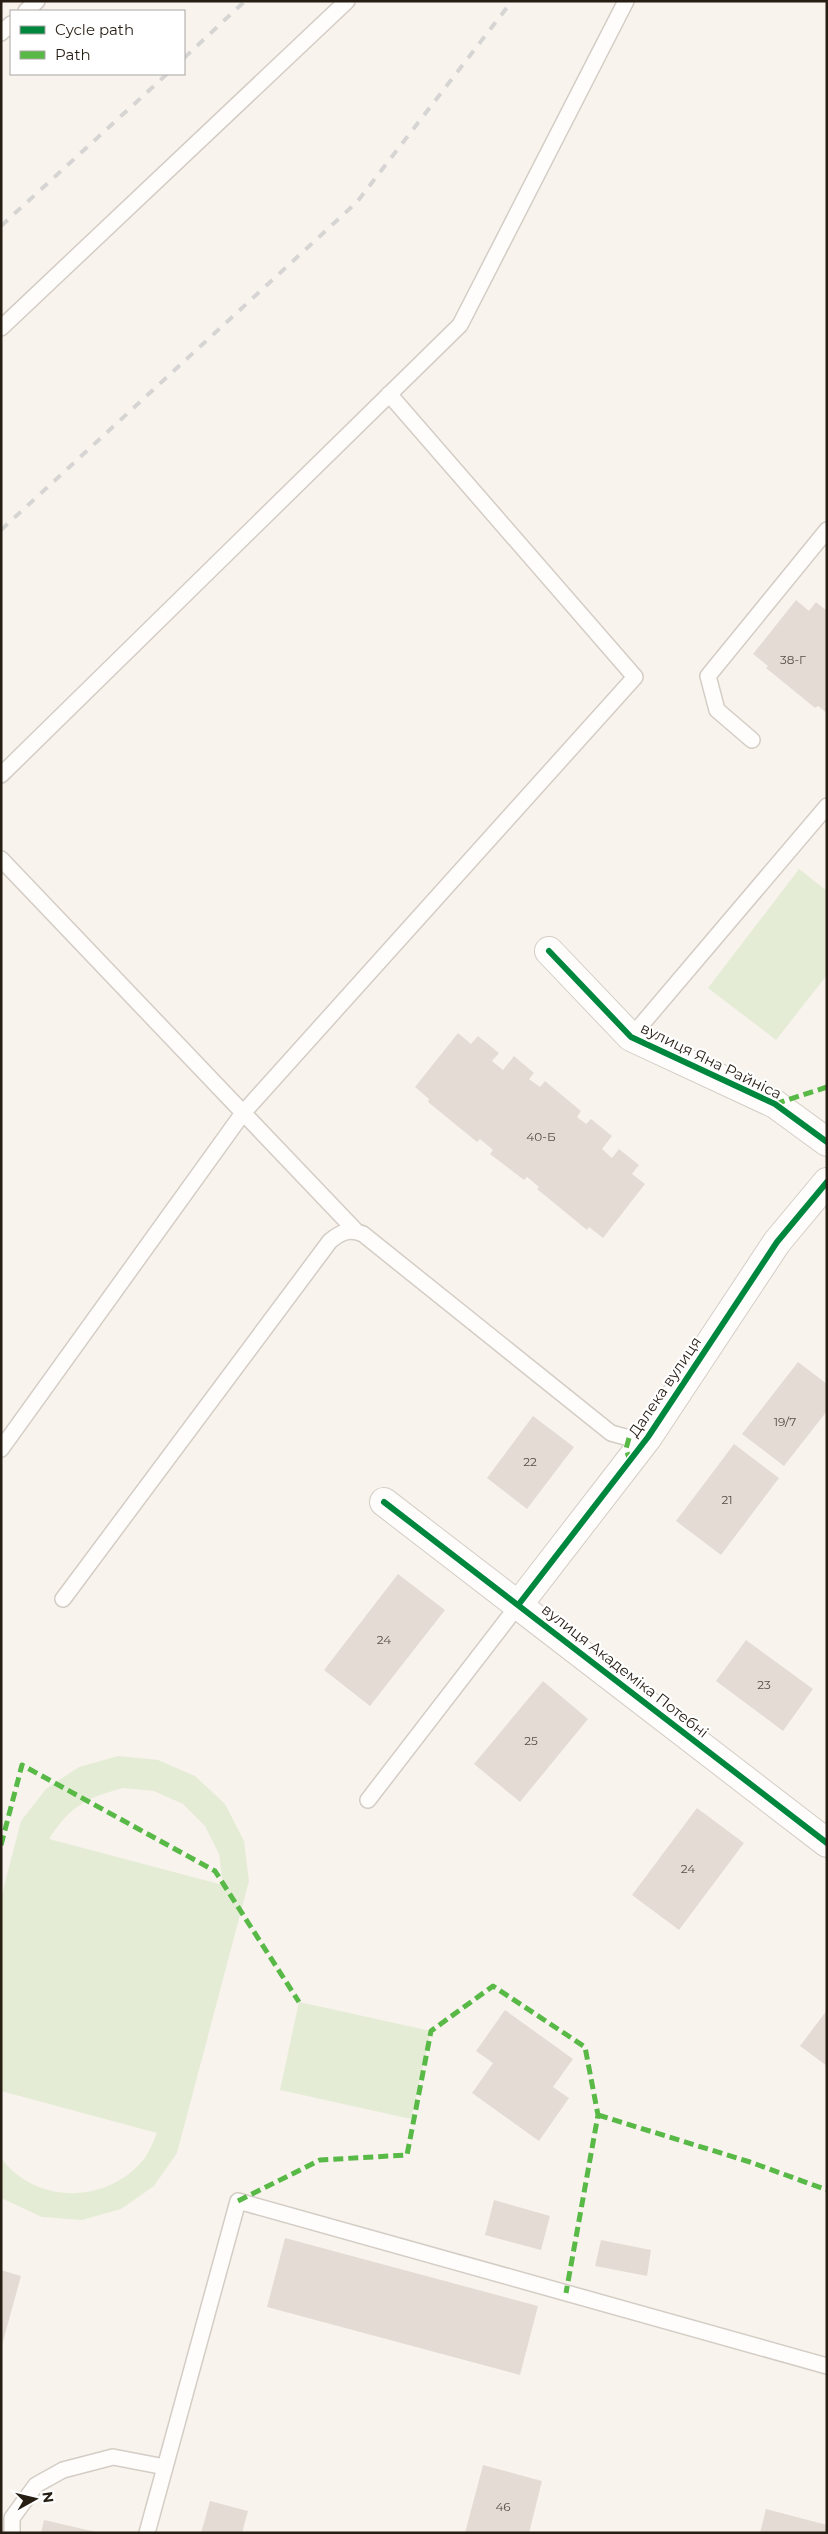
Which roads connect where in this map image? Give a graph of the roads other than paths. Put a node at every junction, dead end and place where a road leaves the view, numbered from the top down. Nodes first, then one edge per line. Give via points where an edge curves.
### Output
1 (37, 1) edge
2 (346, 1) edge
3 (626, 1) edge
4 (27, 10) edge
5 (1, 328) edge
6 (389, 394) junction
7 (827, 530) edge
8 (752, 740) dead end
9 (1, 775) edge
10 (827, 806) edge
11 (1, 859) edge
12 (549, 951) dead end
13 (631, 1037) junction
14 (243, 1113) junction
15 (827, 1142) edge
16 (827, 1182) edge
17 (355, 1230) junction
18 (648, 1437) junction
19 (1, 1449) edge
20 (384, 1502) dead end
21 (63, 1600) dead end
22 (519, 1604) junction
23 (368, 1800) dead end
24 (827, 1843) edge
25 (827, 2366) edge
26 (165, 2467) junction
27 (12, 2533) edge
28 (147, 2533) edge

1 - 4 lane
2 - 5 lane
3 - 6 lane via 460,325
6 - 9 lane
6 - 14 lane via 635,676
7 - 8 lane via 708,676 718,710
10 - 13 lane
11 - 14 lane
12 - 13 street, вулиця Яна Райніса
13 - 15 street, вулиця Яна Райніса via 775,1104
14 - 17 lane
14 - 19 lane
16 - 18 street, Далека вулиця via 777,1242
17 - 18 lane via 611,1433 629,1438
17 - 21 lane via 338,1234 330,1241
18 - 22 street, Далека вулиця
20 - 22 street, вулиця Академіка Потебні
22 - 23 lane
22 - 24 street, вулиця Академіка Потебні
25 - 26 lane via 238,2201
26 - 27 lane via 113,2457 63,2470 36,2485 12,2518
26 - 28 lane

